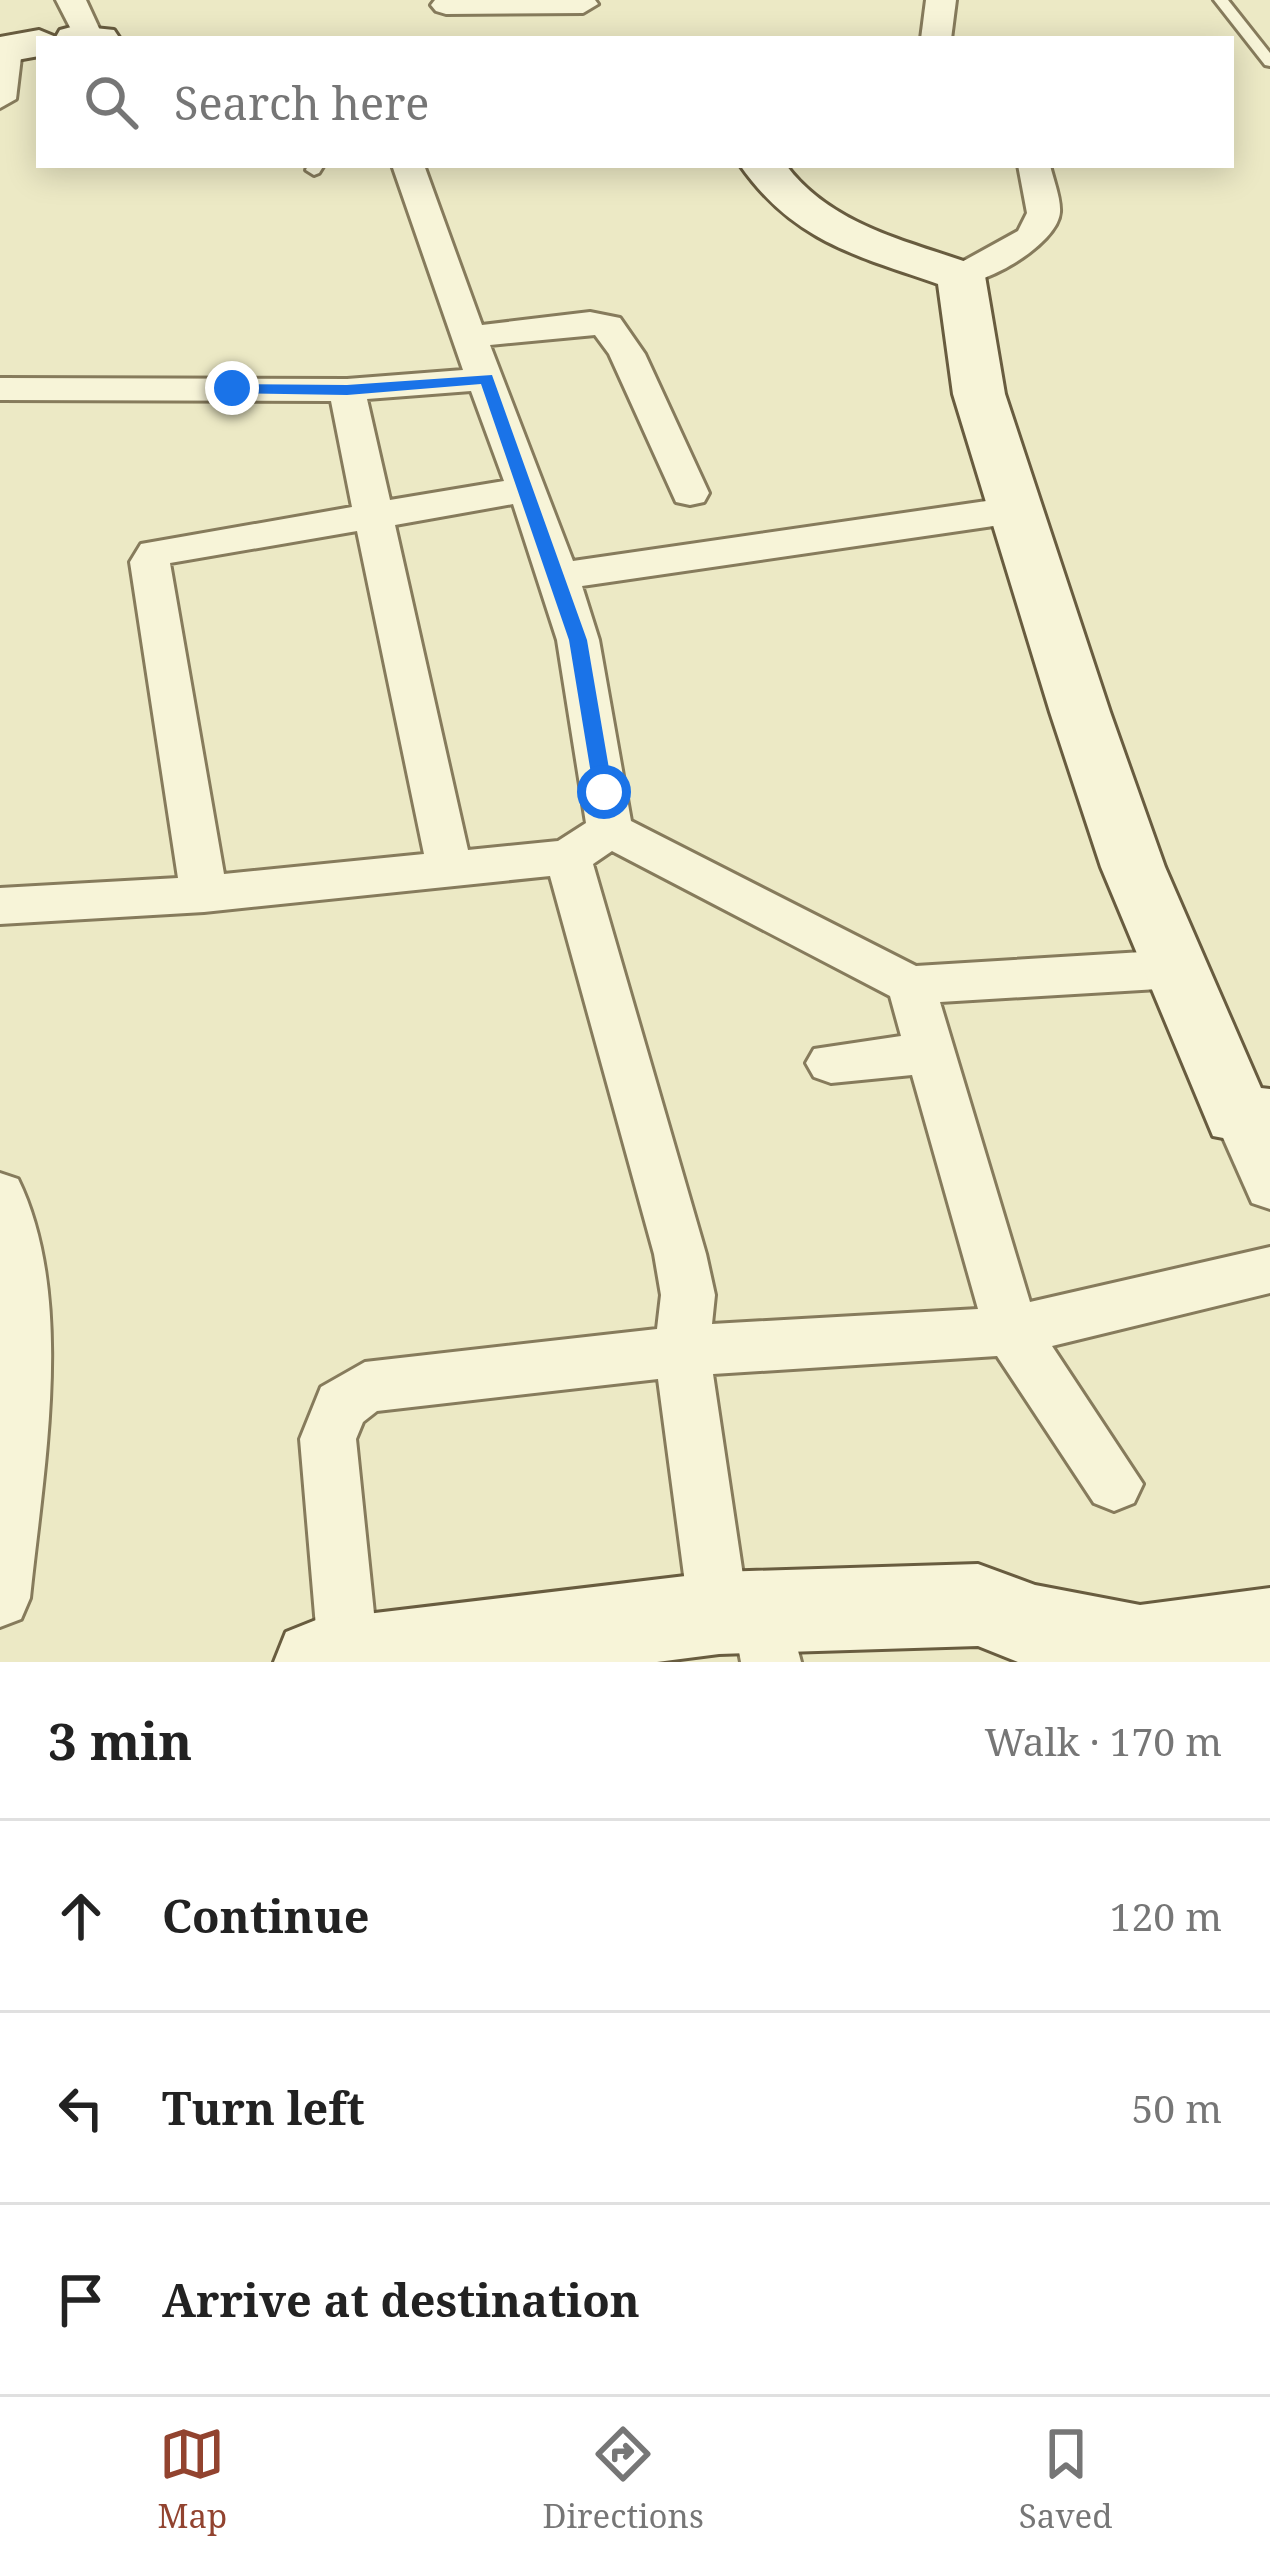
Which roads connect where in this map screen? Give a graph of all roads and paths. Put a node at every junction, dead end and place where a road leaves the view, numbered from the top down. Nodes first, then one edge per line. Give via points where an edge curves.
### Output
1 (71, 0) edge
2 (941, 0) edge
3 (1221, 0) edge
4 (446, 3) edge
5 (583, 4) dead end
6 (89, 36) edge
7 (440, 36) edge
8 (936, 36) edge
9 (15, 47) edge
10 (1270, 62) edge
11 (0, 98) edge
12 (409, 168) edge
13 (765, 168) edge
14 (1035, 168) edge
15 (961, 276) junction
16 (471, 337) junction
17 (487, 379) junction
18 (0, 389) edge
19 (347, 390) junction
20 (524, 490) junction
21 (690, 493) dead end
22 (1014, 510) junction
23 (373, 514) junction
24 (559, 576) junction
25 (589, 843) junction
26 (449, 866) junction
27 (204, 894) junction
28 (0, 907) edge
29 (1175, 969) junction
30 (911, 986) junction
31 (931, 1053) junction
32 (831, 1063) dead end
33 (1254, 1117) edge
34 (1270, 1187) edge
35 (0, 1195) edge
36 (1270, 1270) edge
37 (1011, 1331) junction
38 (682, 1351) junction
39 (1114, 1484) dead end
40 (0, 1598) edge
41 (750, 1629) edge
42 (1270, 1630) edge
43 (338, 1661) edge

1 - 6 street
2 - 8 street
3 - 10 lane
4 - 5 street
4 - 7 street
9 - 11 street
12 - 16 street
13 - 15 street via 798,210
14 - 15 street via 1044,213 1032,237
15 - 22 street via 979,394
16 - 17 street
16 - 21 street via 607,326
17 - 19 street
17 - 20 street
18 - 19 street
19 - 23 street
20 - 23 street
20 - 24 street
22 - 24 street
22 - 29 street via 1132,867
23 - 26 street
23 - 27 street via 155,553
24 - 25 street via 578,640
25 - 26 street
25 - 30 street
25 - 38 street via 688,1295
26 - 27 street
27 - 28 street
29 - 30 street
29 - 33 street
30 - 31 street
31 - 32 street
31 - 37 street
33 - 34 street
35 - 40 street via 17,1252 25,1353
36 - 37 street
37 - 38 street
37 - 39 street
38 - 41 street
38 - 43 street via 365,1387 340,1405 328,1439
41 - 42 street via 978,1605 1035,1627 1140,1647
41 - 43 street

